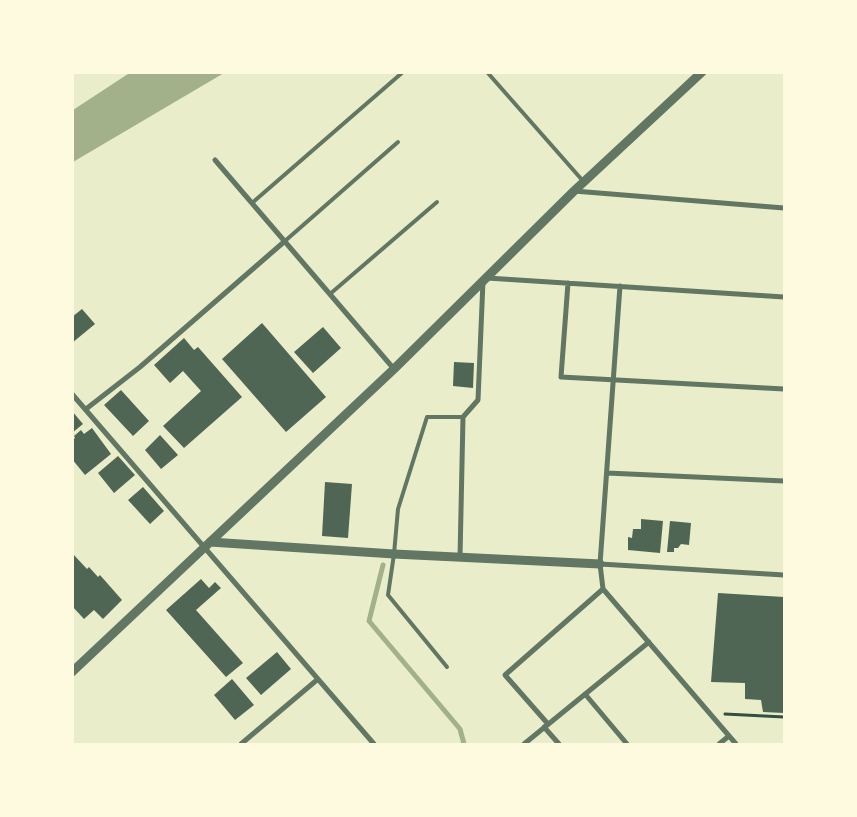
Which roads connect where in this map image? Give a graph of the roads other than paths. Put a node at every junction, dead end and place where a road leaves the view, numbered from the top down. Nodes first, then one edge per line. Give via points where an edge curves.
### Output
1 (403, 72) edge
2 (702, 72) edge
3 (487, 73) edge
4 (398, 142) dead end
5 (215, 160) dead end
6 (584, 182) junction
7 (574, 191) junction
8 (437, 202) dead end
9 (252, 203) junction
10 (784, 208) edge
11 (284, 241) junction
12 (485, 279) junction
13 (568, 283) junction
14 (620, 286) junction
15 (330, 294) junction
16 (784, 297) edge
17 (394, 368) junction
18 (614, 380) junction
19 (784, 389) edge
20 (72, 394) edge
21 (86, 409) junction
22 (462, 417) junction
23 (607, 473) junction
24 (784, 481) edge
25 (208, 545) junction
26 (394, 554) junction
27 (460, 557) junction
28 (600, 564) junction
29 (784, 575) edge
30 (603, 589) junction
31 (649, 642) junction
32 (447, 666) dead end
33 (72, 672) edge
34 (318, 679) junction
35 (585, 694) junction
36 (546, 725) junction
37 (729, 736) junction
38 (241, 744) edge
39 (374, 744) edge
40 (524, 744) edge
41 (559, 744) edge
42 (627, 744) edge
43 (719, 744) edge
44 (736, 744) edge

1 - 9 lane
2 - 6 street
3 - 6 lane
4 - 11 lane
5 - 9 street
6 - 7 street
7 - 10 street
7 - 12 street
8 - 15 lane
9 - 11 street
11 - 15 street
11 - 21 street via 140,367
12 - 13 street
12 - 17 street
12 - 22 street via 478,400
13 - 14 street
13 - 18 street via 561,377
14 - 16 street
14 - 18 street
15 - 17 street
17 - 25 street
18 - 19 street
18 - 23 street
20 - 21 street
21 - 25 street
22 - 26 lane via 427,417 398,509
22 - 27 street
23 - 24 street
23 - 28 street
25 - 26 street
25 - 33 street
25 - 34 street
26 - 27 street
26 - 32 lane via 388,596
27 - 28 street
28 - 29 street
28 - 30 street
30 - 31 street
30 - 36 street via 505,675
31 - 35 street
31 - 37 street
34 - 38 street
34 - 39 street
35 - 36 street
35 - 42 street
36 - 40 street
36 - 41 street
37 - 43 street
37 - 44 street

